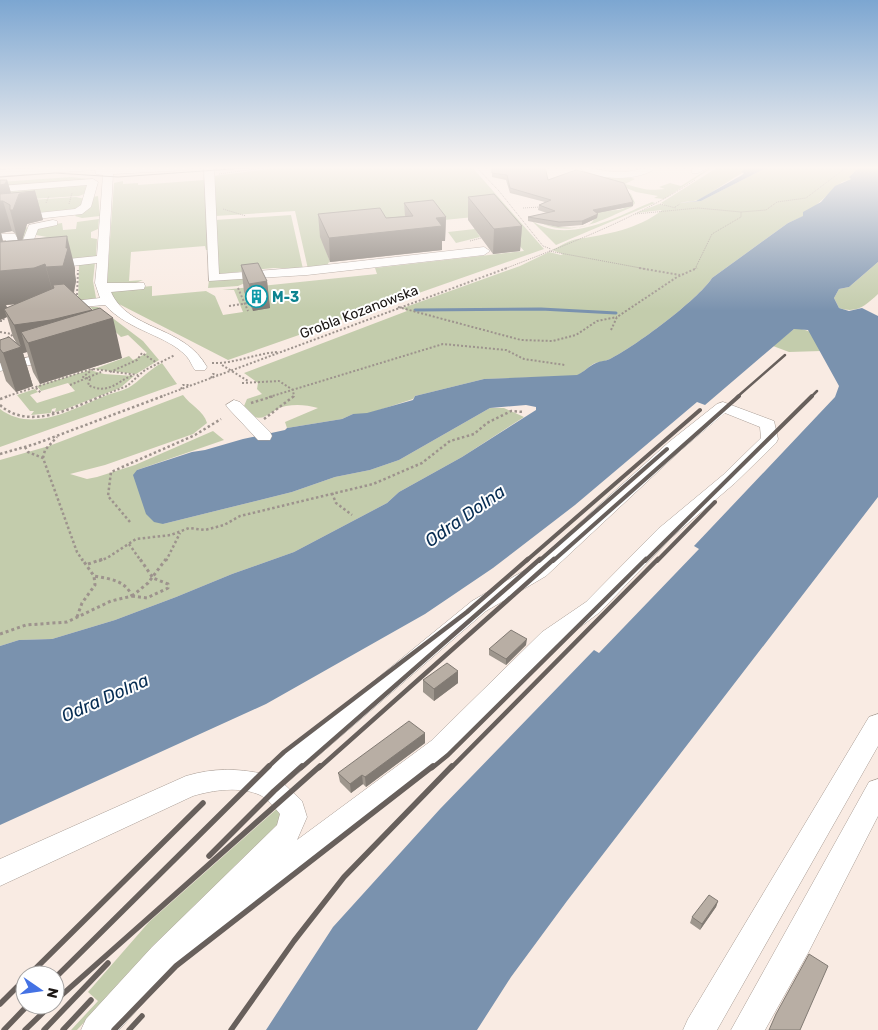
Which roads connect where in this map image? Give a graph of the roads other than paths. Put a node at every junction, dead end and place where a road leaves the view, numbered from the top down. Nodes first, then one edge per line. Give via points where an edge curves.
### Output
1 (74, 215) edge
2 (98, 215) edge
3 (211, 215) edge
4 (69, 218) junction
5 (97, 218) junction
6 (0, 220) edge
7 (0, 237) edge
8 (29, 240) edge
9 (484, 252) dead end
10 (103, 259) junction
11 (79, 262) joint
12 (1, 268) edge
13 (139, 286) dead end
14 (107, 298) junction
15 (48, 307) edge
16 (72, 352) edge
17 (199, 364) road end
18 (3, 367) edge
19 (236, 407) road end
20 (264, 436) dead end
21 (878, 724) edge
22 (269, 786) junction
23 (878, 790) edge
24 (0, 873) edge
25 (163, 958) junction
26 (96, 1030) edge
27 (699, 1030) edge
28 (747, 1030) edge

1 - 4 street
2 - 5 street
3 - 9 street via 212,278
4 - 5 street
4 - 6 street
4 - 8 street via 32,227
5 - 10 street
7 - 12 street via 11,236 12,239 9,254
10 - 11 street
10 - 14 street
11 - 12 lane
13 - 14 lane
14 - 15 street via 84,307
14 - 17 street via 136,323 193,352
16 - 18 street
19 - 20 lane
21 - 27 street
22 - 24 lane via 241,778 193,784
22 - 25 street via 293,809 294,817 287,833
22 - 25 street via 306,749 480,606 539,570 723,406 768,424 770,439 665,533 593,607 550,638 440,748
23 - 28 lane via 793,951
25 - 26 street

